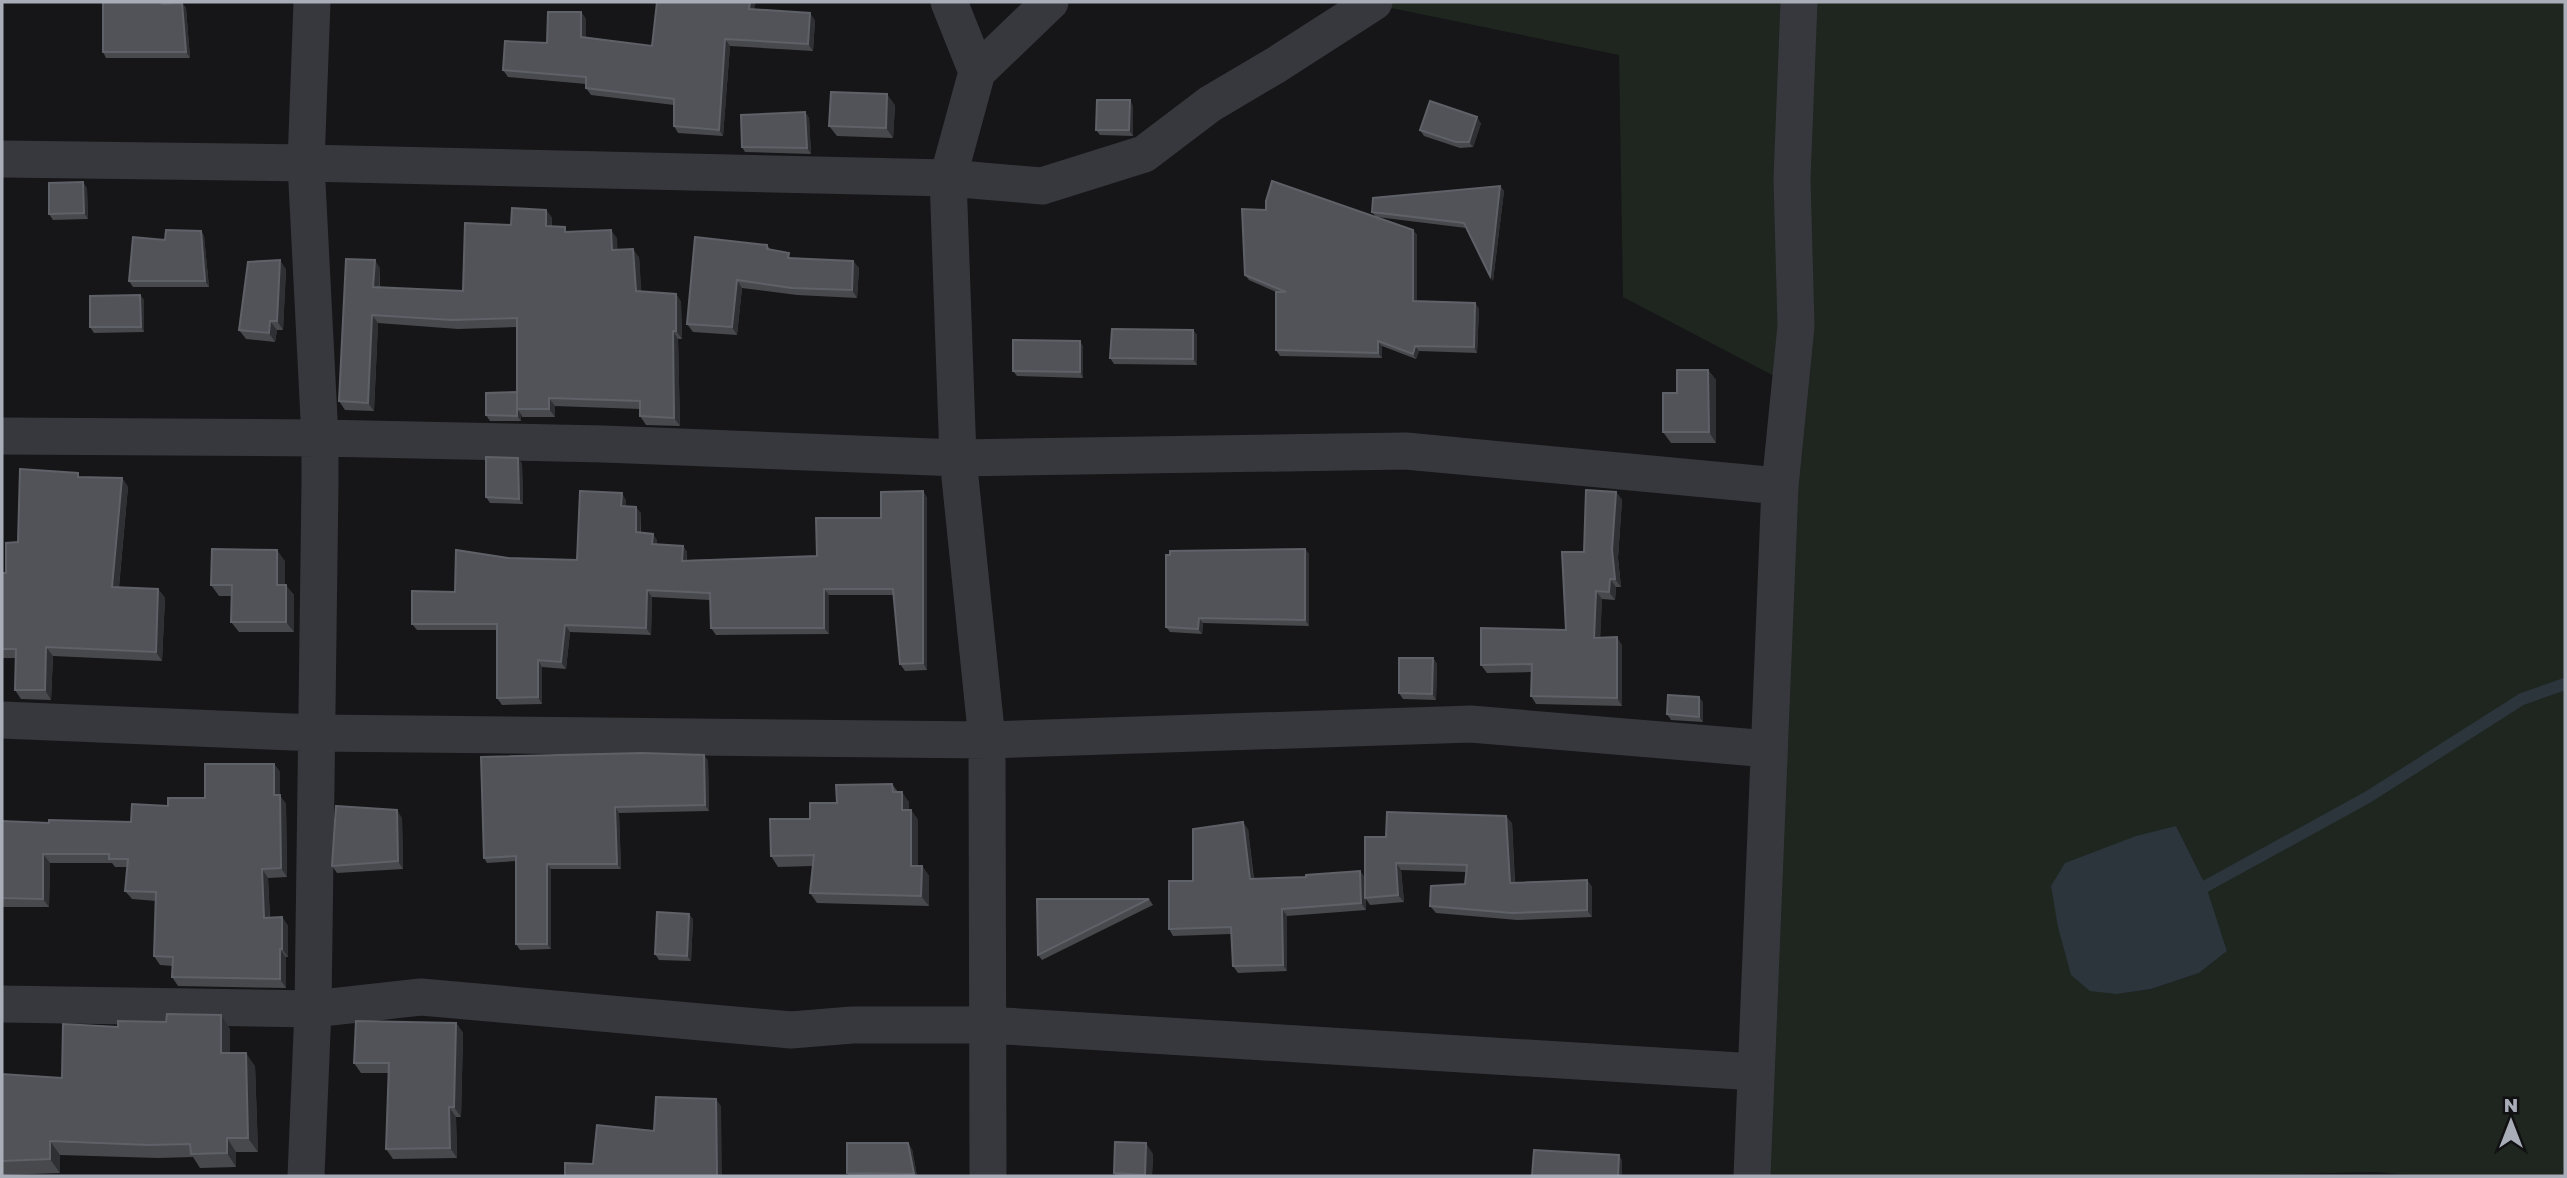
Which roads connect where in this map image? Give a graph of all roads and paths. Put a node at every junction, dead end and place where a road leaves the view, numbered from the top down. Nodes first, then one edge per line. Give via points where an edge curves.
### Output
1 (312, 2) edge
2 (949, 2) edge
3 (1050, 2) edge
4 (1374, 2) edge
5 (1799, 2) edge
6 (977, 72) junction
7 (2, 159) edge
8 (306, 163) junction
9 (948, 178) junction
10 (2, 436) edge
11 (320, 438) junction
12 (958, 458) junction
13 (1780, 486) junction
14 (2, 720) edge
15 (317, 733) junction
16 (987, 740) junction
17 (1769, 749) junction
18 (2, 1004) edge
19 (313, 1009) junction
20 (988, 1025) junction
21 (1756, 1072) junction
22 (306, 1176) edge
23 (988, 1176) edge
24 (1752, 1176) edge

1 - 8 street
2 - 6 street
3 - 6 street
4 - 9 street via 1210,104 1144,154 1042,186
5 - 13 street via 1792,179 1796,326
6 - 9 street
7 - 8 street
8 - 9 street
8 - 11 street
9 - 12 street
10 - 11 street
11 - 12 street
11 - 15 street
12 - 13 street via 1406,451
12 - 16 street
13 - 17 street
14 - 15 street
15 - 16 street
15 - 19 street
16 - 17 street via 1471,724
16 - 20 street
17 - 21 street
18 - 19 street
19 - 20 street via 421,997 791,1030
19 - 22 street
20 - 21 street
20 - 23 street
21 - 24 street

